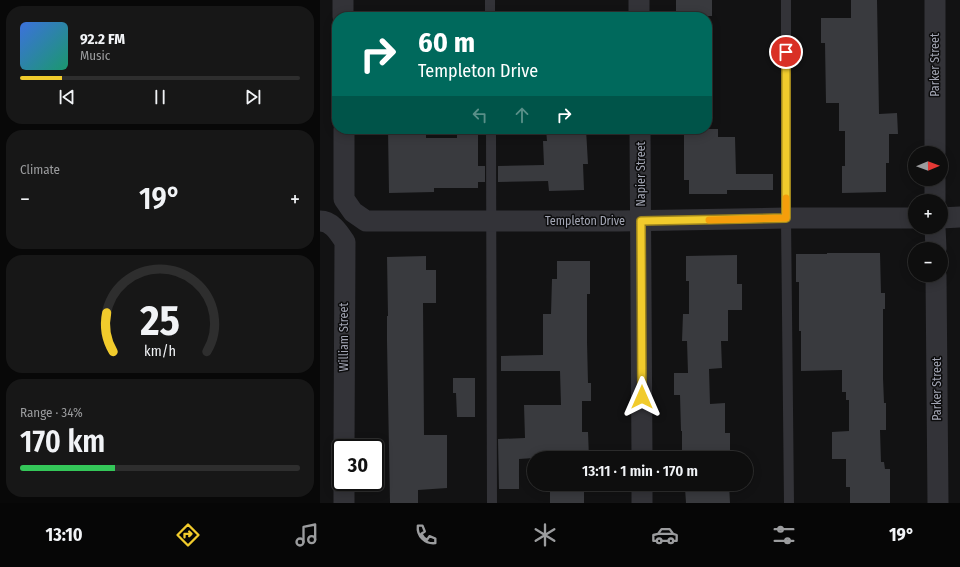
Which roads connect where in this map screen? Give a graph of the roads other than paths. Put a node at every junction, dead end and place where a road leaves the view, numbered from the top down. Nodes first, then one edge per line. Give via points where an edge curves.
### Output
1 (343, 0) edge
2 (490, 0) edge
3 (639, 0) edge
4 (786, 0) edge
5 (935, 0) edge
6 (343, 12) edge
7 (490, 12) edge
8 (640, 12) edge
9 (344, 134) edge
10 (490, 134) edge
11 (640, 134) edge
12 (935, 146) edge
13 (786, 218) junction
14 (908, 218) edge
15 (948, 218) edge
16 (960, 218) edge
17 (641, 221) junction
18 (492, 222) junction
19 (328, 225) edge
20 (936, 282) edge
21 (344, 439) edge
22 (642, 451) edge
23 (344, 491) edge
24 (642, 491) edge
25 (344, 503) edge
26 (492, 503) edge
27 (642, 503) edge
28 (789, 503) edge
29 (938, 503) edge

1 - 6 street
2 - 7 lane
3 - 8 street
4 - 13 lane
5 - 12 street, Parker Street
9 - 18 street, Templeton Drive via 344,199 353,212 366,220
10 - 18 lane
11 - 17 street, Napier Street
13 - 14 street, Templeton Drive
13 - 17 street, Templeton Drive
13 - 28 lane
15 - 16 street
17 - 18 street, Templeton Drive
17 - 22 street, Napier Street
18 - 26 lane
19 - 21 street, William Street via 345,242
20 - 29 street, Parker Street
23 - 25 street
24 - 27 street

